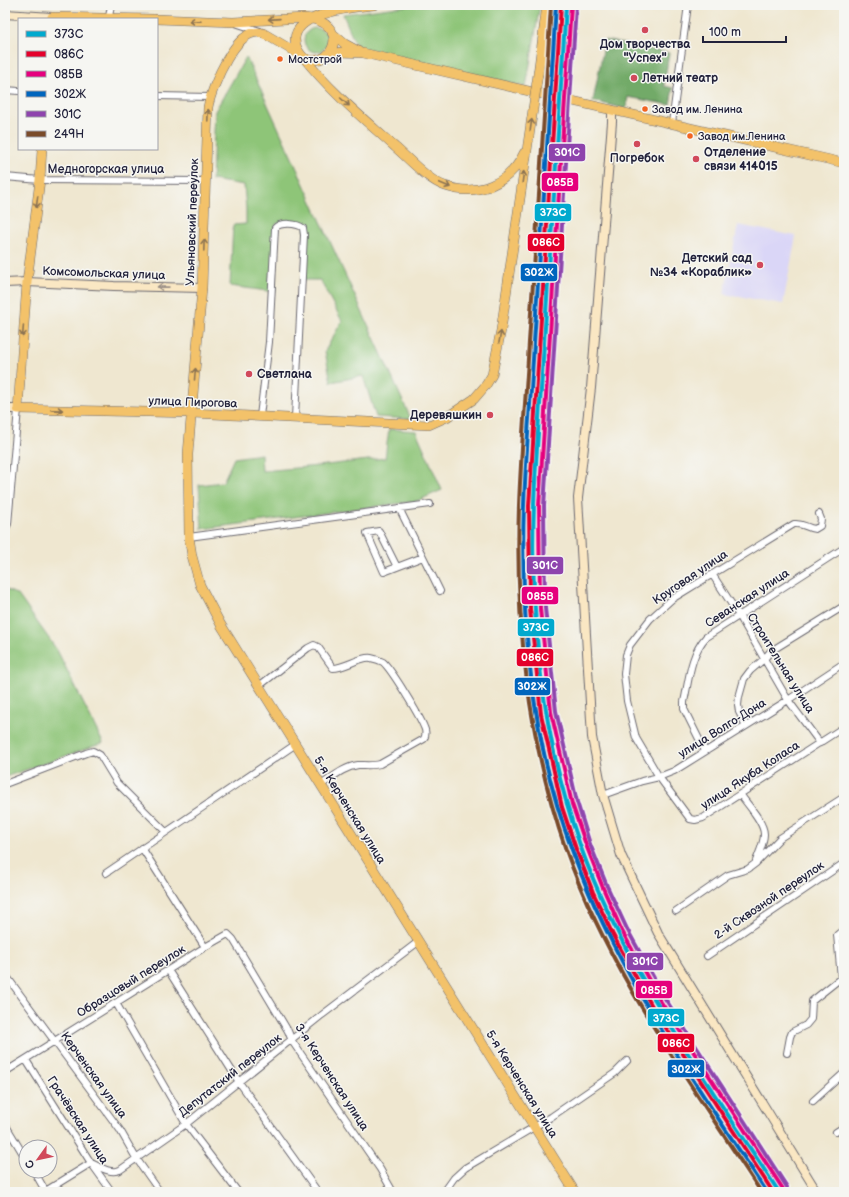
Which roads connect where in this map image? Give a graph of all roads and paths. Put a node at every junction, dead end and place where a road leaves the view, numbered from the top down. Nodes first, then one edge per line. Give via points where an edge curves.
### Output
1 (111, 5) edge
2 (374, 5) edge
3 (547, 5) edge
4 (688, 5) edge
5 (5, 14) edge
6 (109, 17) junction
7 (52, 18) edge
8 (132, 18) edge
9 (158, 19) edge
10 (313, 19) junction
11 (233, 22) junction
12 (263, 33) junction
13 (332, 33) junction
14 (363, 53) junction
15 (326, 56) junction
16 (303, 57) junction
17 (5, 90) edge
18 (18, 91) edge
19 (158, 96) edge
20 (210, 97) junction
21 (612, 110) junction
22 (672, 123) junction
23 (528, 141) junction
24 (42, 150) edge
25 (844, 163) edge
26 (5, 176) edge
27 (40, 180) junction
28 (206, 181) junction
29 (27, 282) junction
30 (5, 283) edge
31 (202, 288) junction
32 (5, 409) edge
33 (18, 409) junction
34 (192, 413) junction
35 (260, 416) junction
36 (295, 418) junction
37 (5, 480) edge
38 (12, 481) junction
39 (430, 504) dead end
40 (399, 508) junction
41 (819, 514) dead end
42 (5, 530) edge
43 (189, 537) junction
44 (844, 548) edge
45 (423, 557) junction
46 (397, 567) junction
47 (712, 574) junction
48 (440, 591) dead end
49 (844, 606) edge
50 (740, 617) junction
51 (764, 659) junction
52 (844, 663) edge
53 (259, 686) junction
54 (788, 700) junction
55 (746, 726) junction
56 (844, 727) edge
57 (820, 742) junction
58 (296, 744) junction
59 (705, 751) junction
60 (659, 777) junction
61 (5, 784) edge
62 (322, 785) junction
63 (603, 794) junction
64 (740, 794) junction
65 (844, 797) edge
66 (166, 832) junction
67 (142, 848) junction
68 (756, 863) junction
69 (844, 863) edge
70 (106, 873) dead end
71 (676, 911) dead end
72 (844, 929) edge
73 (228, 934) joint
74 (418, 942) junction
75 (205, 947) junction
76 (707, 956) dead end
77 (168, 970) junction
78 (5, 974) edge
79 (116, 1002) junction
80 (56, 1041) junction
81 (292, 1041) junction
82 (787, 1053) dead end
83 (26, 1060) junction
84 (626, 1061) dead end
85 (5, 1072) edge
86 (844, 1074) edge
87 (239, 1082) junction
88 (813, 1101) dead end
89 (5, 1124) edge
90 (186, 1124) junction
91 (534, 1127) junction
92 (844, 1127) edge
93 (836, 1132) dead end
94 (18, 1146) edge
95 (136, 1158) junction
96 (91, 1163) junction
97 (38, 1179) edge
98 (45, 1192) edge
99 (112, 1192) edge
100 (160, 1192) edge
101 (238, 1192) edge
102 (318, 1192) edge
103 (393, 1192) edge
104 (444, 1192) edge
105 (575, 1192) edge
106 (817, 1192) edge

1 - 6 street
2 - 10 main road via 337,10
23 -> 3 main road, bridge
4 - 22 street
5 - 7 street
6 - 7 main road
6 - 8 main road
11 -> 9 main road
10 -> 11 main road
10 - 13 main road via 324,23
10 - 16 main road via 303,24 296,32 295,43
11 - 12 street
12 - 16 main road
12 - 20 main road, Ульяновский переулок via 254,32 242,40 231,53
13 - 14 main road via 345,44
13 - 15 main road via 332,48
14 - 15 main road via 340,52
14 - 21 main road
15 - 16 main road via 315,60
16 -> 23 main road via 325,83 419,169 444,186 472,190 499,182 520,162
17 - 18 street
19 - 20 street
28 -> 20 main road, Ульяновский переулок
21 - 22 main road
21 - 63 street via 591,388 578,498 592,737
22 - 25 main road
36 -> 23 main road, улица Пирогова via 429,425 447,417 474,399 486,385 492,375 501,330
24 - 27 main road
26 - 27 street, Медногорская улица
27 - 28 street, Медногорская улица
27 -> 29 main road
31 -> 28 main road, Ульяновский переулок
29 - 30 street, Комсомольская улица
31 -> 29 street, Комсомольская улица
29 -> 33 main road
34 -> 31 main road, Ульяновский переулок
32 - 33 street, улица Пирогова
33 -> 34 main road, улица Пирогова
33 - 38 street
34 - 35 main road, улица Пирогова
34 - 43 main road, 5-я Керченская улица via 188,454
35 - 36 main road, улица Пирогова
35 - 36 street via 269,342 275,228 280,225 298,225 304,235
37 - 38 street
38 - 42 street via 8,524
39 - 40 street
40 - 43 street
40 - 45 street
41 - 47 street, Круговая улица via 820,526 815,529 801,523 794,524
43 - 53 main road, 5-я Керченская улица via 195,568 206,599
44 - 50 street, Севанская улица
45 - 46 street
45 - 48 street
46 - 46 street via 384,572 367,533 379,531
47 - 50 street, Строительная улица
47 - 60 street, Круговая улица via 672,599 650,619 630,645 626,655 624,674 627,701 636,738
49 - 51 street via 771,651
50 - 51 street, Строительная улица
50 - 59 street, Севанская улица via 706,637 694,657 684,709
51 - 54 street, Строительная улица
51 - 55 street via 747,675 739,697 739,712
52 - 54 street, улица Волго-Дона
53 - 58 main road, 5-я Керченская улица
53 - 62 street via 314,645 333,668 340,668 369,657 378,659 387,667 407,697 425,728 424,739 385,762 345,769
54 - 55 street, улица Волго-Дона
54 - 57 street, Строительная улица
55 - 59 street, улица Волго-Дона
56 - 57 street, улица Якуба Коласа
57 - 64 street, улица Якуба Коласа
58 - 62 main road, 5-я Керченская улица
58 - 66 street
59 - 60 street, улица Волго-Дона via 674,771
60 - 63 street, улица Волго-Дона
60 - 64 street, улица Якуба Коласа via 690,819 703,818
61 - 66 street via 93,751 100,755 118,783
62 - 74 main road, 5-я Керченская улица
63 - 106 street via 621,855 658,933
64 - 68 street via 763,826 764,840
65 - 68 street via 780,838
66 - 67 street
67 - 70 street
67 - 75 street
68 - 71 street via 748,869 728,875
69 - 76 street, 2-й Сквозной переулок
72 - 82 street via 838,935 841,978 812,1000 811,1019 806,1025 792,1032
73 - 75 street, Образцовый переулок
73 - 81 street, 3-я Керченская улица via 233,938
74 - 81 street, Депутатский переулок
74 - 91 main road, 5-я Керченская улица
75 - 77 street, Образцовый переулок
77 - 79 street, Образцовый переулок
77 - 87 street
78 - 80 street, Керченская улица
79 - 80 street, Образцовый переулок
79 - 90 street
80 - 83 street, Образцовый переулок
80 - 95 street, Керченская улица via 120,1130
81 - 87 street, Депутатский переулок
81 - 103 street, 3-я Керченская улица
83 - 85 street, Образцовый переулок
83 - 96 street, Грачёвская улица
84 - 91 street via 614,1073
86 - 88 street
87 - 90 street, Депутатский переулок
87 - 102 street
89 - 94 street
90 - 95 street, Депутатский переулок
90 - 101 street
91 - 104 street via 465,1168
91 - 105 main road, 5-я Керченская улица
92 - 93 street
95 - 96 street, Депутатский переулок via 116,1172
95 - 100 street, Керченская улица
96 - 98 street
96 - 99 street, Грачёвская улица
97 - 98 street

